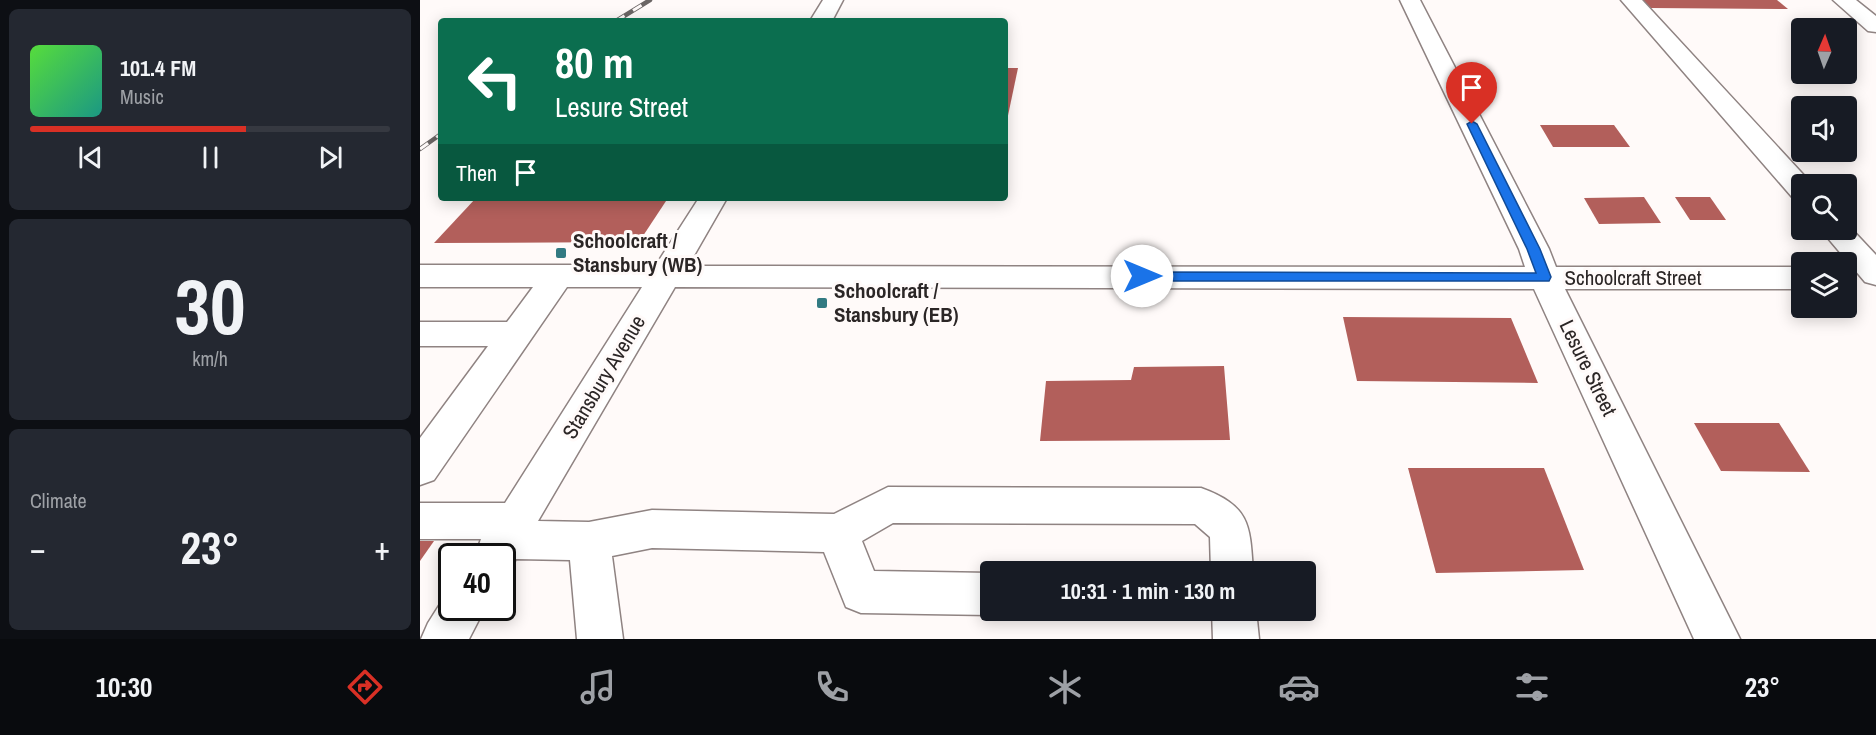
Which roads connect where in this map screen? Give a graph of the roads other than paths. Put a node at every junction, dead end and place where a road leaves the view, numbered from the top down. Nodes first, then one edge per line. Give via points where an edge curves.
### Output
1 (833, 0) edge
2 (1410, 0) edge
3 (1631, 0) edge
4 (1843, 0) edge
5 (822, 18) edge
6 (1876, 26) edge
7 (1791, 179) edge
8 (711, 201) edge
9 (1845, 240) edge
10 (420, 276) edge
11 (558, 276) junction
12 (666, 276) junction
13 (1876, 276) edge
14 (1544, 277) junction
15 (1857, 277) edge
16 (1791, 278) edge
17 (420, 334) edge
18 (515, 334) junction
19 (420, 468) edge
20 (420, 521) edge
21 (838, 533) junction
22 (505, 539) edge
23 (589, 541) junction
24 (1231, 561) edge
25 (980, 594) edge
26 (456, 621) edge
27 (1235, 621) edge
28 (444, 639) edge
29 (600, 639) edge
30 (1236, 639) edge
31 (1717, 639) edge

1 - 5 street
2 - 14 street, Lesure Street via 1534,249
3 - 7 street
4 - 6 street
8 - 12 street, Stansbury Avenue
9 - 13 street
10 - 11 street, Schoolcraft Street
11 - 12 street, Schoolcraft Street
11 - 18 street
12 - 14 street, Schoolcraft Street
12 - 22 street, Stansbury Avenue
13 - 15 street
14 - 16 street, Schoolcraft Street
14 - 31 street, Lesure Street
17 - 18 street
18 - 19 street
20 - 22 street
21 - 23 street via 652,529
21 - 24 street via 888,505 1201,506 1230,530
21 - 25 street via 861,592
22 - 23 street
23 - 29 street
26 - 28 street
27 - 30 street

